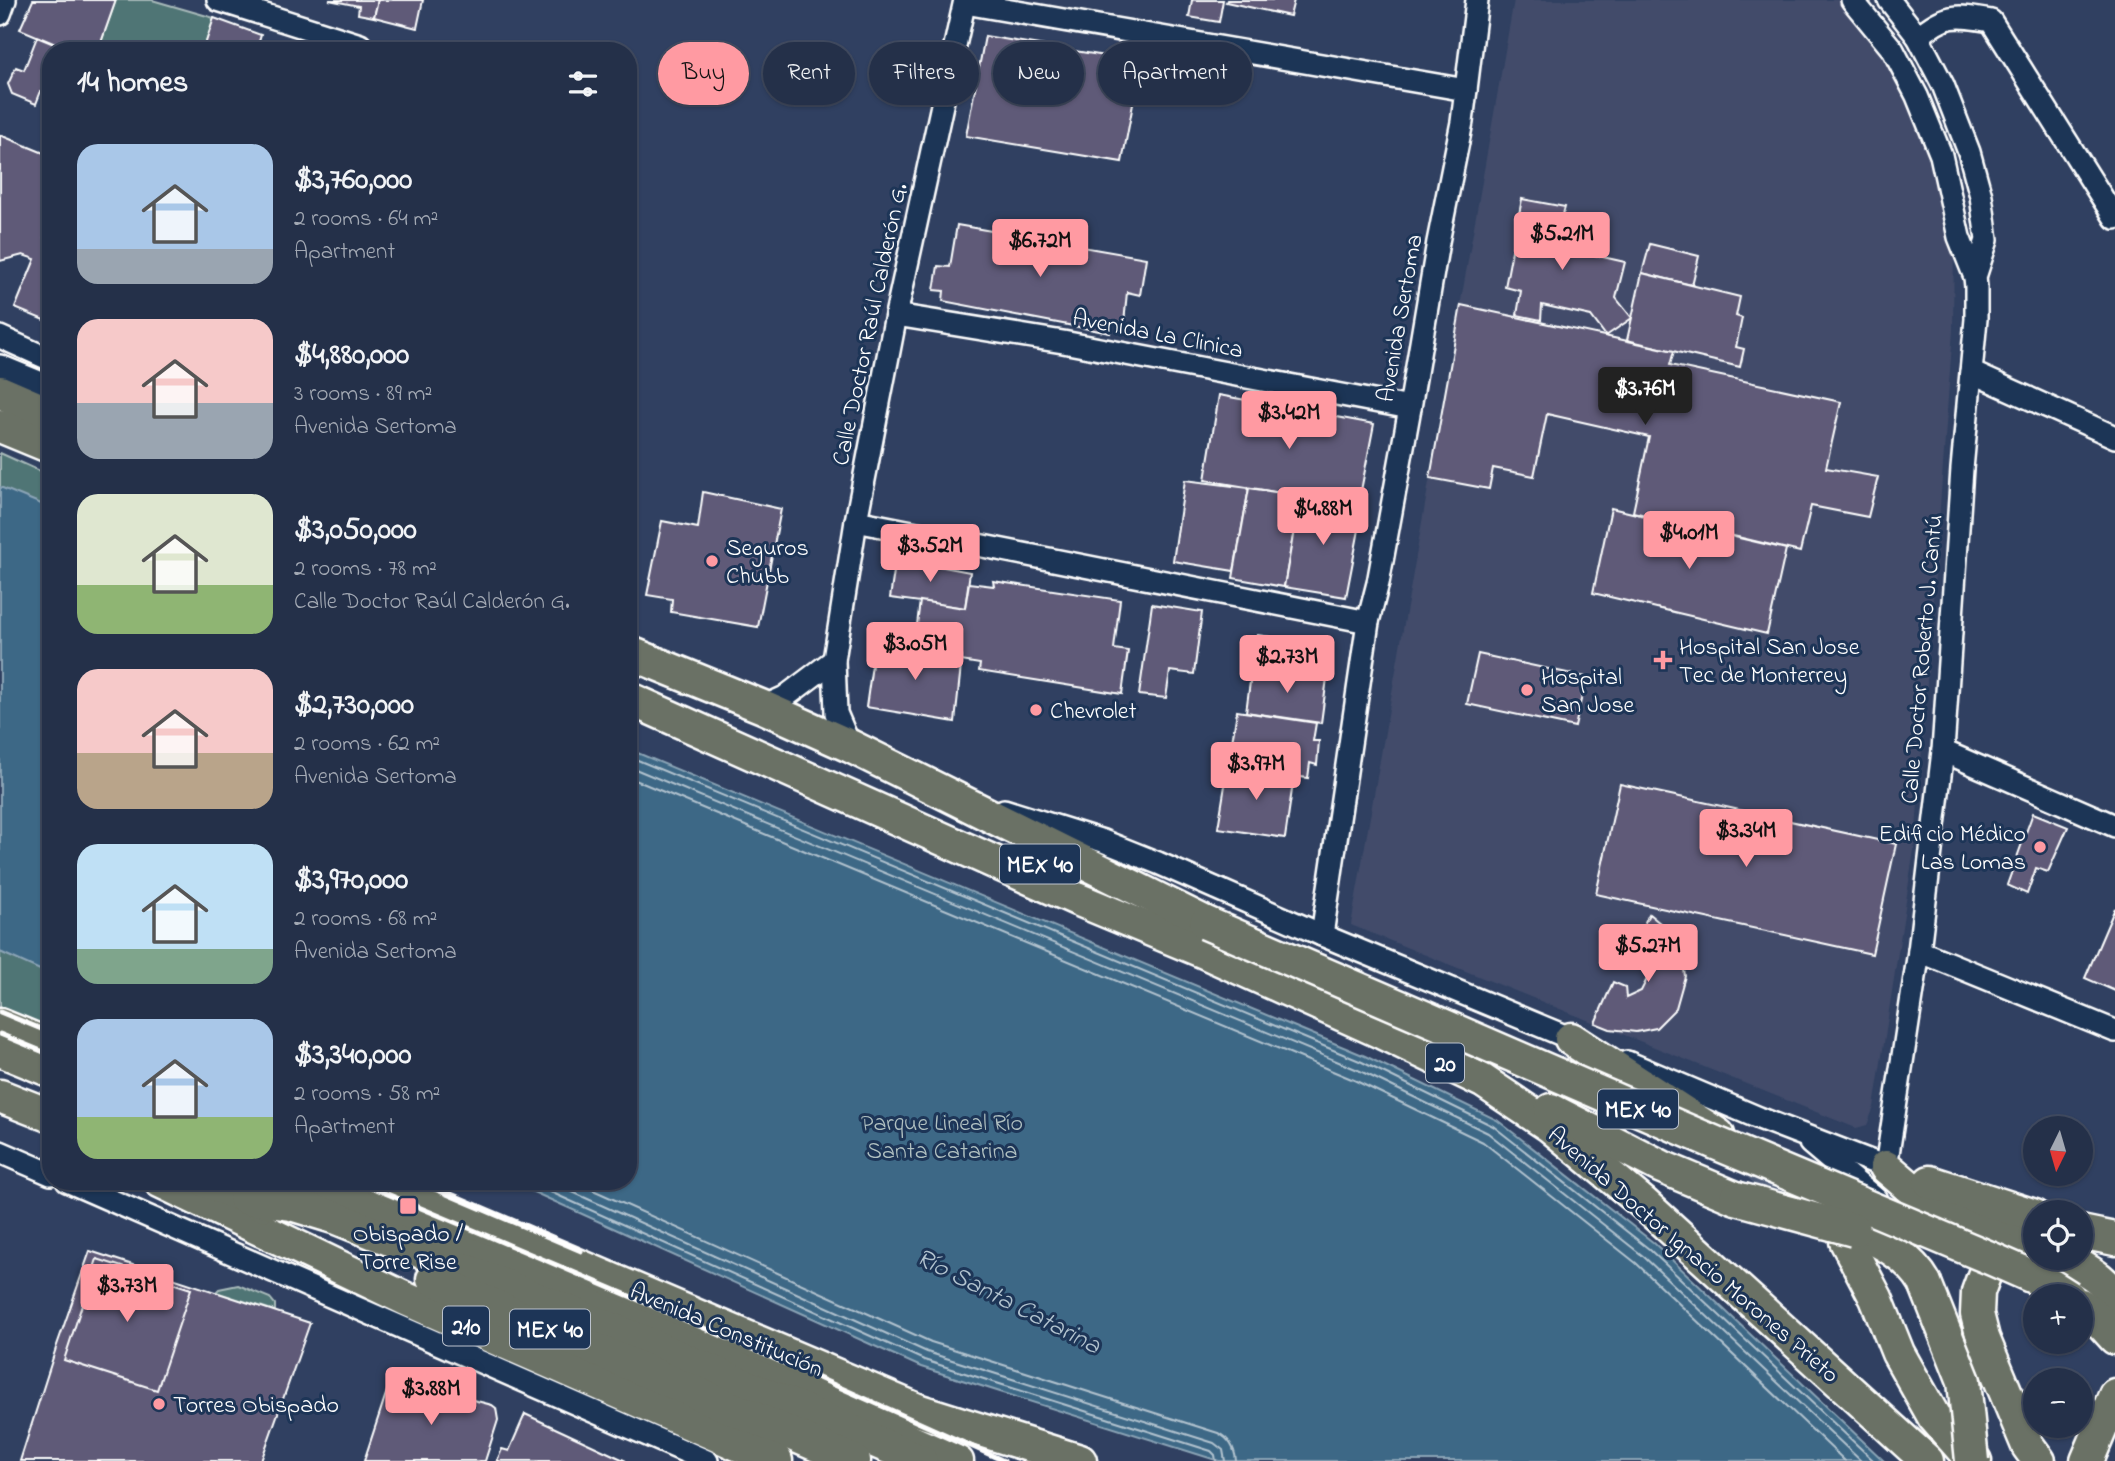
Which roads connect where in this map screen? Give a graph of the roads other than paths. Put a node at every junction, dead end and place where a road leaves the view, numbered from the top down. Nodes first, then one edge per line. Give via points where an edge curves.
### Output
1 (5, 0) edge
2 (218, 0) edge
3 (1477, 0) edge
4 (1852, 0) edge
5 (1889, 0) edge
6 (965, 1) edge
7 (0, 14) edge
8 (1917, 37) junction
9 (351, 42) edge
10 (1466, 90) junction
11 (2115, 218) edge
12 (1975, 277) junction
13 (896, 315) junction
14 (0, 337) edge
15 (42, 356) edge
16 (0, 366) edge
17 (1971, 372) junction
18 (42, 383) edge
19 (0, 392) edge
20 (1410, 408) junction
21 (42, 410) edge
22 (0, 426) edge
23 (2115, 437) edge
24 (42, 443) edge
25 (856, 522) junction
26 (1368, 622) junction
27 (637, 656) edge
28 (834, 660) junction
29 (637, 702) edge
30 (763, 707) junction
31 (850, 746) junction
32 (1943, 751) junction
33 (925, 784) junction
34 (872, 808) junction
35 (2115, 826) edge
36 (1206, 923) junction
37 (1322, 935) junction
38 (1919, 951) junction
39 (0, 1025) edge
40 (2115, 1031) edge
41 (1571, 1039) junction
42 (42, 1042) edge
43 (0, 1052) edge
44 (42, 1069) edge
45 (1483, 1081) junction
46 (0, 1096) edge
47 (42, 1112) edge
48 (1796, 1131) junction
49 (1737, 1147) tunnel mouth
50 (0, 1152) edge
51 (1885, 1167) junction
52 (42, 1170) edge
53 (88, 1190) edge
54 (179, 1190) edge
55 (227, 1190) edge
56 (333, 1190) edge
57 (401, 1190) edge
58 (245, 1198) junction
59 (2023, 1212) edge
60 (2093, 1234) edge
61 (1850, 1236) junction
62 (2023, 1238) edge
63 (2115, 1239) edge
64 (2023, 1249) edge
65 (2086, 1270) edge
66 (1922, 1278) junction
67 (2049, 1284) edge
68 (2115, 1298) edge
69 (2093, 1314) edge
70 (2115, 1338) edge
71 (2113, 1400) edge
72 (707, 1461) edge
73 (776, 1461) edge
74 (854, 1461) edge
75 (921, 1461) edge
76 (959, 1461) edge
77 (1080, 1461) edge
78 (1927, 1461) edge
79 (1973, 1461) edge
80 (2039, 1461) edge
81 (2087, 1461) edge

1 - 7 street
2 - 9 street
3 - 10 street, Avenida Sertoma
4 - 12 street, Calle Doctor Roberto J. Cantú via 1892,50 1917,96 1941,155 1959,237
5 - 8 street, Calle Doctor Roberto J. Cantú
6 - 10 street
6 - 13 street, Calle Doctor Raúl Calderón G.
8 - 11 street via 1948,17 1991,22
8 - 12 street, Calle Doctor Roberto J. Cantú via 1943,85 1981,196 1987,240
10 - 20 street, Avenida Sertoma
12 - 17 street, Calle Doctor Roberto J. Cantú
13 - 20 street, Avenida La Clinica
13 - 25 street, Calle Doctor Raúl Calderón G.
14 - 15 street
16 - 18 street
17 - 23 street
17 - 32 street, Calle Doctor Roberto J. Cantú
19 - 21 highway
20 - 26 street, Avenida Sertoma
22 - 24 highway
25 - 26 street
25 - 28 street, Calle Doctor Raúl Calderón G.
26 - 37 street, Avenida Sertoma
27 - 30 highway
28 - 30 street via 785,697
28 - 31 street, Calle Doctor Raúl Calderón G. via 835,713
29 - 34 highway, Avenida Doctor Ignacio Morones Prieto / MEX 40
30 - 31 highway
31 - 33 highway
32 - 35 street
32 - 38 street, Calle Doctor Roberto J. Cantú
33 - 36 highway
33 - 37 street via 1103,841
34 - 36 highway, Avenida Doctor Ignacio Morones Prieto / MEX 40 via 945,828
34 - 45 highway, Avenida Doctor Ignacio Morones Prieto / 20 via 1202,951
36 - 67 highway, MEX 40, bridge
37 - 41 street
38 - 40 street
38 - 51 street, Calle Doctor Roberto J. Cantú
39 - 42 highway
41 - 48 street
41 - 49 highway
43 - 44 main road
45 - 61 highway, bridge via 1525,1096 1662,1167 1736,1198
45 - 78 highway, Avenida Doctor Ignacio Morones Prieto / 20 via 1550,1126 1643,1203
46 - 47 highway
48 - 51 street
48 - 66 street via 1876,1199
50 - 52 street
51 - 59 highway
51 - 62 highway via 1927,1202
53 - 72 street
54 - 73 highway, 210 via 406,1299
55 - 58 highway, MEX 40
56 - 76 main road, Avenida Constitución via 634,1315
57 - 77 highway, Avenida Constitución / MEX 40 via 920,1411
58 - 74 highway, MEX 40
58 - 75 highway via 291,1204 337,1218 635,1338
60 - 63 highway
61 - 66 highway via 1880,1240
61 - 79 highway via 1898,1353 1934,1417
64 - 80 highway via 2003,1256 1985,1273 1977,1314 2028,1446
65 - 68 highway
66 - 79 highway, bridge via 1964,1381
69 - 70 highway
71 - 81 highway

